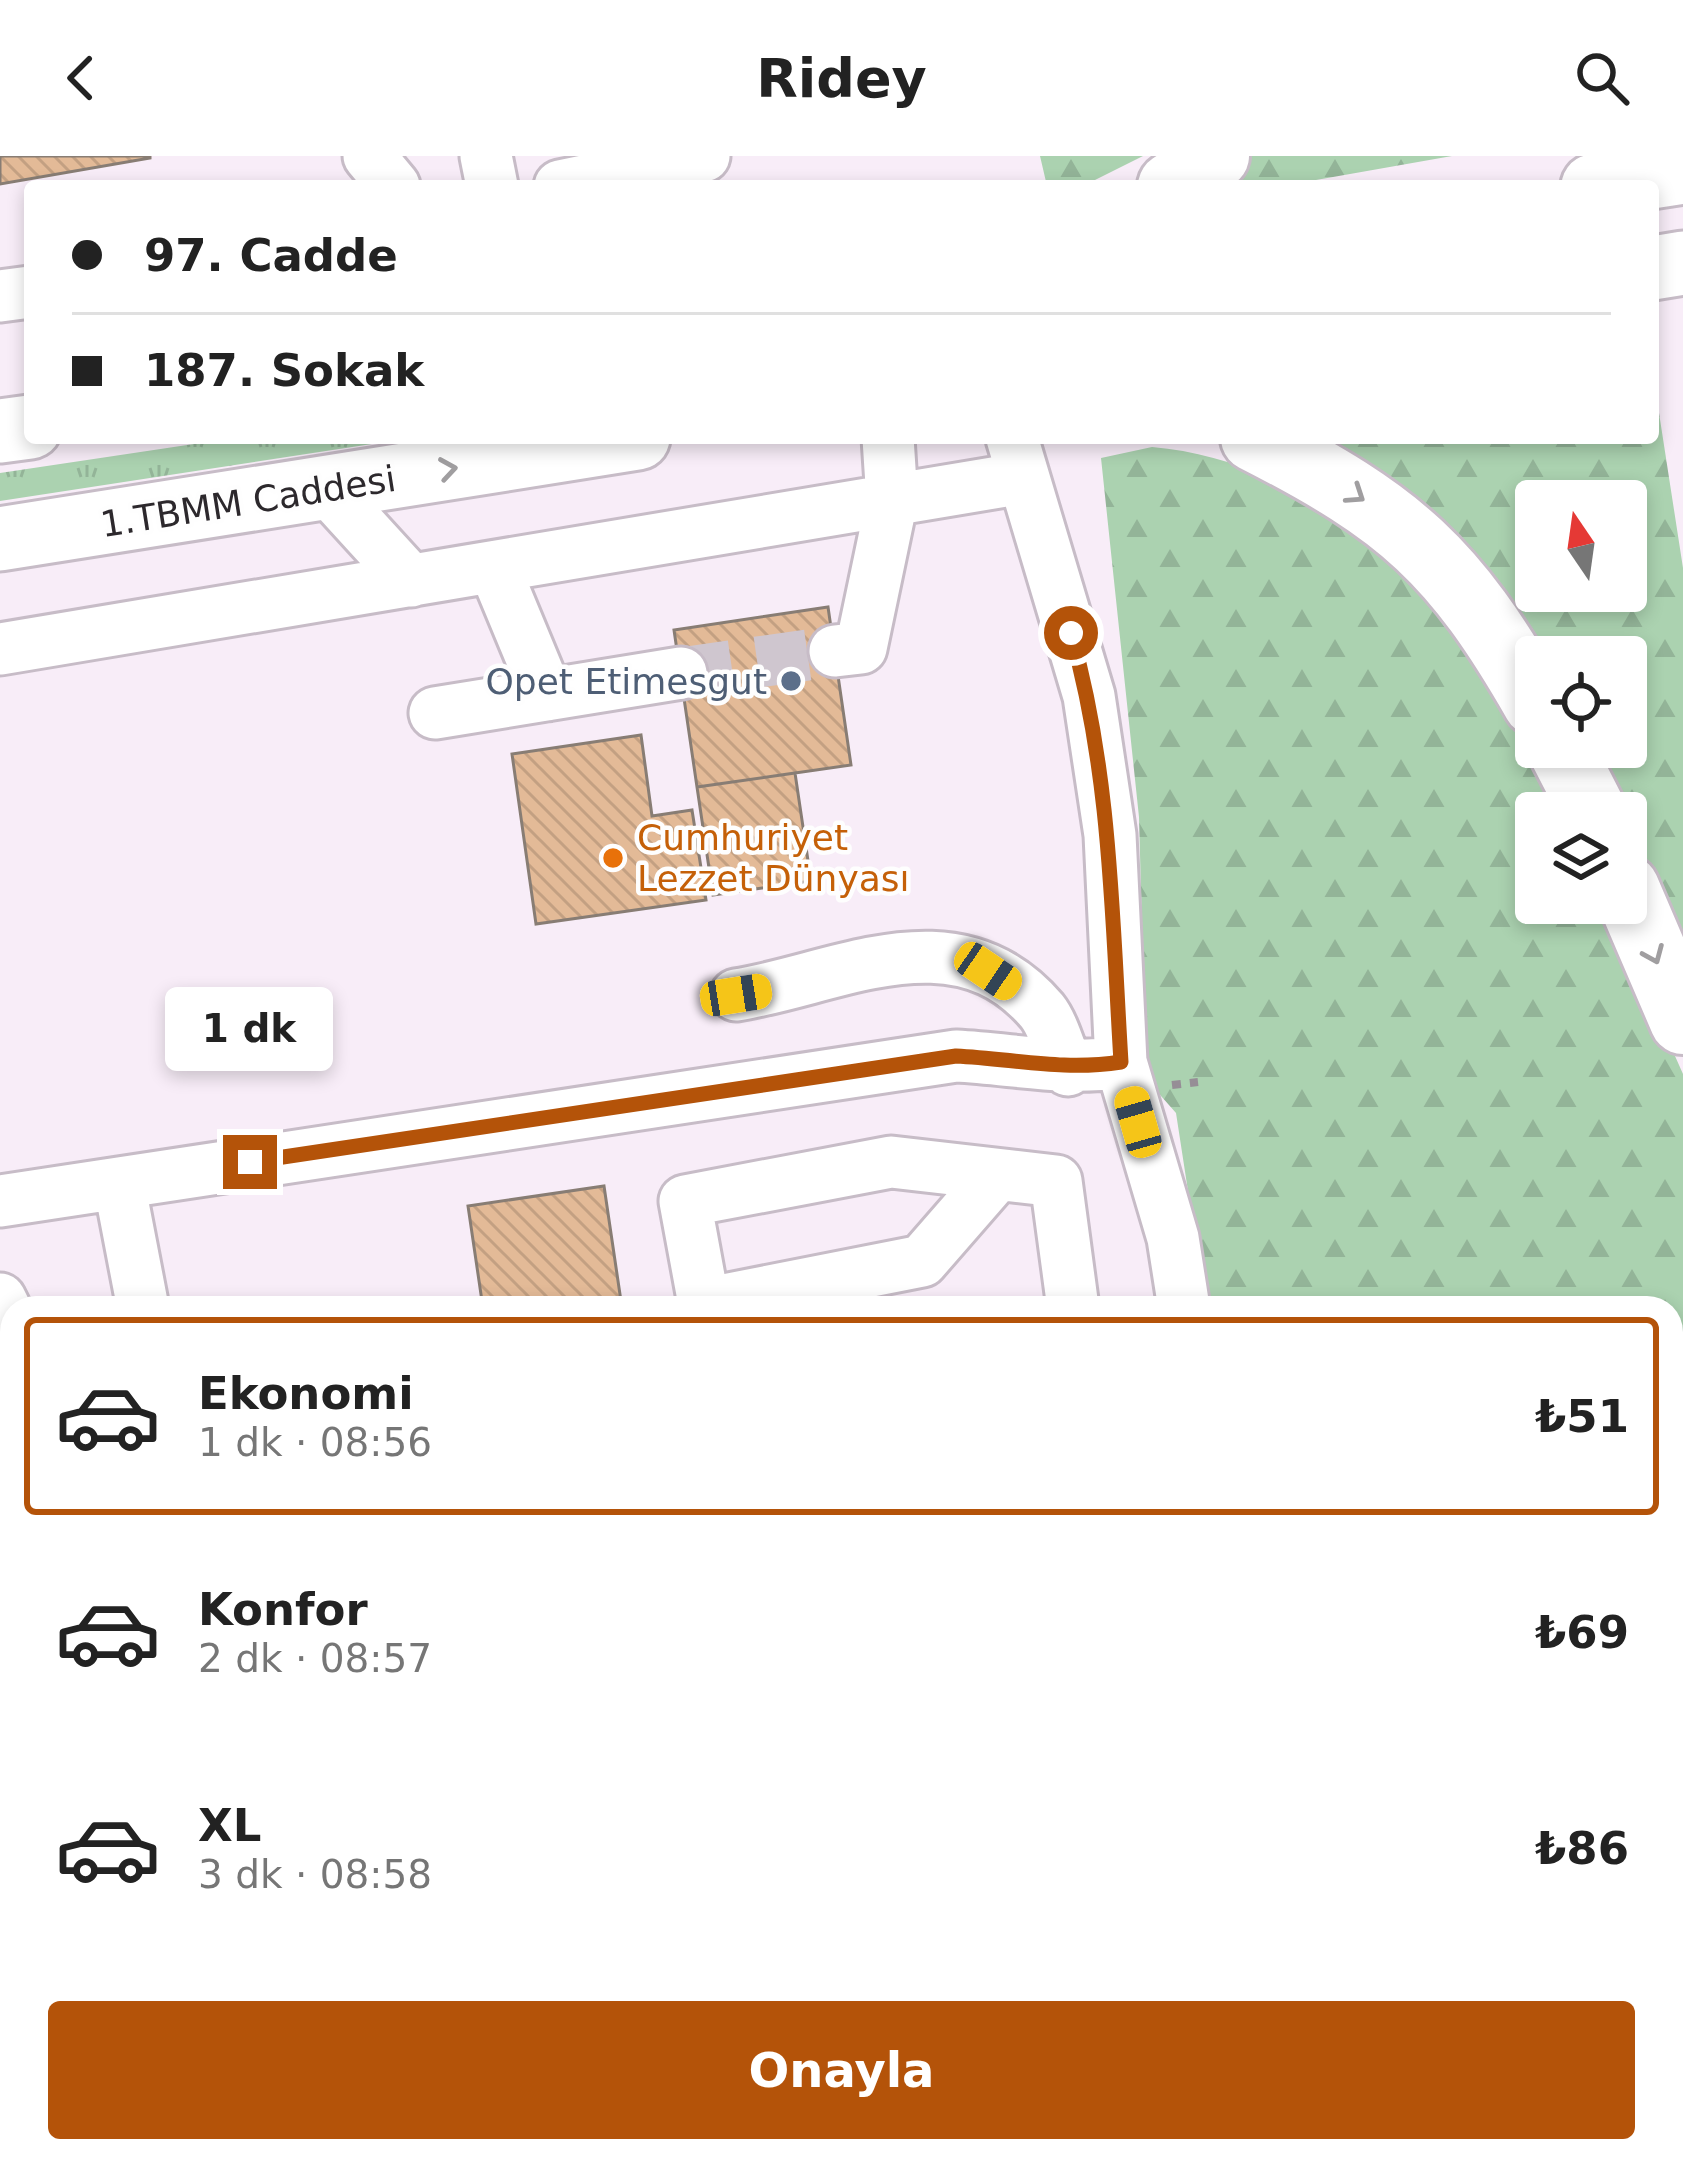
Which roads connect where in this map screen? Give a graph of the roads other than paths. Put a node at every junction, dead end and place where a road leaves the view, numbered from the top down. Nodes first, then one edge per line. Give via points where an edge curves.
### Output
1 (369, 156) edge
2 (704, 156) edge
3 (1216, 156) edge
4 (1683, 172) edge
5 (389, 180) edge
6 (589, 180) edge
7 (1181, 180) edge
8 (1631, 180) edge
9 (601, 444) edge
10 (888, 444) edge
11 (1266, 444) edge
12 (1017, 458) edge
13 (327, 489) junction
14 (892, 500) junction
15 (0, 539) edge
16 (494, 567) junction
17 (411, 581) junction
18 (0, 650) edge
19 (835, 651) tunnel mouth
20 (1515, 670) edge
21 (681, 673) tunnel mouth
22 (547, 695) junction
23 (435, 713) dead end
24 (1641, 924) edge
25 (736, 995) dead end
26 (1683, 1021) edge
27 (1121, 1062) junction
28 (1068, 1070) junction
29 (996, 1176) junction
30 (119, 1183) junction
31 (0, 1201) edge
32 (141, 1296) edge
33 (703, 1296) edge
34 (745, 1296) edge
35 (1070, 1296) edge
36 (1182, 1296) edge

1 - 5 street
2 - 6 street
3 - 7 highway
4 - 8 main road
13 -> 9 main road, 1.TBMM Caddesi
10 - 14 street
11 -> 20 highway via 1402,526 1454,576
12 - 14 street
12 - 27 street via 1089,696 1110,835
13 - 15 main road, 1.TBMM Caddesi
13 - 17 street
14 - 16 street
14 - 19 street via 861,648
16 - 17 street
16 - 22 street
17 - 18 street
21 - 22 street
22 - 23 street
24 -> 26 highway
25 - 28 street via 862,962 945,958 988,971 1044,1013
27 - 28 street
27 - 36 street
28 - 30 street via 956,1056
29 - 33 street via 891,1162 685,1202
29 - 34 street via 922,1261
29 - 35 street via 1056,1181
30 - 31 street
30 - 32 street

